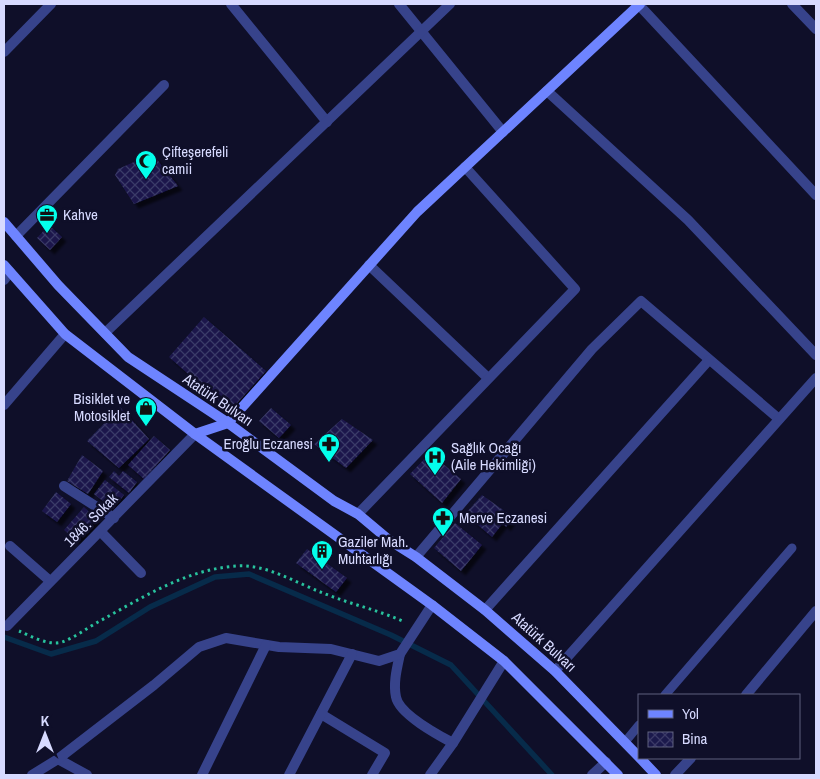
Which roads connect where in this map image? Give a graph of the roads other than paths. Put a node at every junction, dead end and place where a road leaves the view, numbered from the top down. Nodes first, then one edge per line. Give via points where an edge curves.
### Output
1 (51, 4) edge
2 (230, 4) edge
3 (399, 4) edge
4 (450, 4) edge
5 (639, 4) edge
6 (792, 4) edge
7 (816, 30) edge
8 (422, 32) junction
9 (4, 52) edge
10 (164, 85) dead end
11 (547, 91) junction
12 (327, 122) junction
13 (503, 132) junction
14 (466, 167) junction
15 (816, 195) edge
16 (4, 222) edge
17 (16, 236) junction
18 (369, 265) junction
19 (6, 272) edge
20 (105, 333) junction
21 (65, 334) junction
22 (815, 349) edge
23 (709, 360) junction
24 (488, 378) junction
25 (816, 378) edge
26 (4, 405) edge
27 (779, 420) junction
28 (228, 423) junction
29 (195, 434) junction
30 (64, 486) dead end
31 (358, 514) junction
32 (114, 518) junction
33 (101, 532) junction
34 (10, 546) dead end
35 (792, 548) dead end
36 (416, 557) junction
37 (141, 573) dead end
38 (50, 581) junction
39 (432, 605) junction
40 (485, 610) junction
41 (816, 611) edge
42 (7, 626) road end
43 (266, 645) junction
44 (402, 652) junction
45 (352, 654) junction
46 (504, 661) junction
47 (555, 671) junction
48 (666, 694) edge
49 (747, 694) edge
50 (321, 714) junction
51 (638, 726) edge
52 (625, 742) junction
53 (453, 743) junction
54 (638, 756) edge
55 (58, 758) junction
56 (641, 759) edge
57 (690, 759) edge
58 (606, 762) junction
59 (32, 775) edge
60 (87, 775) edge
61 (202, 775) edge
62 (289, 775) edge
63 (372, 775) edge
64 (430, 775) edge
65 (592, 775) edge
66 (618, 775) edge
67 (656, 775) edge
68 (675, 775) edge

1 - 9 street
2 - 12 street
3 - 8 street
4 - 8 street
5 - 11 main road
5 - 15 street
6 - 7 street
8 - 12 street
8 - 13 street
10 - 17 street
11 - 13 main road
11 - 22 street via 688,220
12 - 20 street
13 - 14 main road
14 - 18 main road via 417,212
14 - 24 street via 574,289
16 - 17 main road, Atatürk Bulvarı
17 - 20 main road, Atatürk Bulvarı
18 - 24 street
18 - 28 main road
19 - 21 main road
20 - 28 main road, Atatürk Bulvarı via 128,357
21 - 26 street
21 - 29 main road
23 - 27 street
23 - 36 street via 641,301 592,349
23 - 40 street
24 - 31 street
25 - 27 street
27 - 47 street
28 - 29 main road
28 - 31 main road, Atatürk Bulvarı via 334,501
29 - 32 street, 1846. Sokak
29 - 39 main road
30 - 32 street
31 - 36 main road, Atatürk Bulvarı
32 - 33 street, 1846. Sokak
33 - 37 street
33 - 38 street, 1846. Sokak
34 - 38 street
35 - 48 lane
36 - 40 main road, Atatürk Bulvarı
38 - 42 street, 1846. Sokak
39 - 44 street
39 - 46 main road
40 - 47 main road, Atatürk Bulvarı
41 - 49 street
43 - 45 street via 331,649
43 - 55 street via 226,638 199,646 154,685
43 - 61 street
44 - 45 street via 379,661
44 - 53 street via 396,674 396,697 400,708
45 - 50 street
46 - 53 street
46 - 58 main road
47 - 52 main road, Atatürk Bulvarı
50 - 62 street
50 - 63 street via 385,754
51 - 52 lane
52 - 54 main road, Atatürk Bulvarı
53 - 64 street
55 - 59 street
55 - 60 street
56 - 67 main road, Atatürk Bulvarı
57 - 68 street
58 - 65 street
58 - 66 main road

